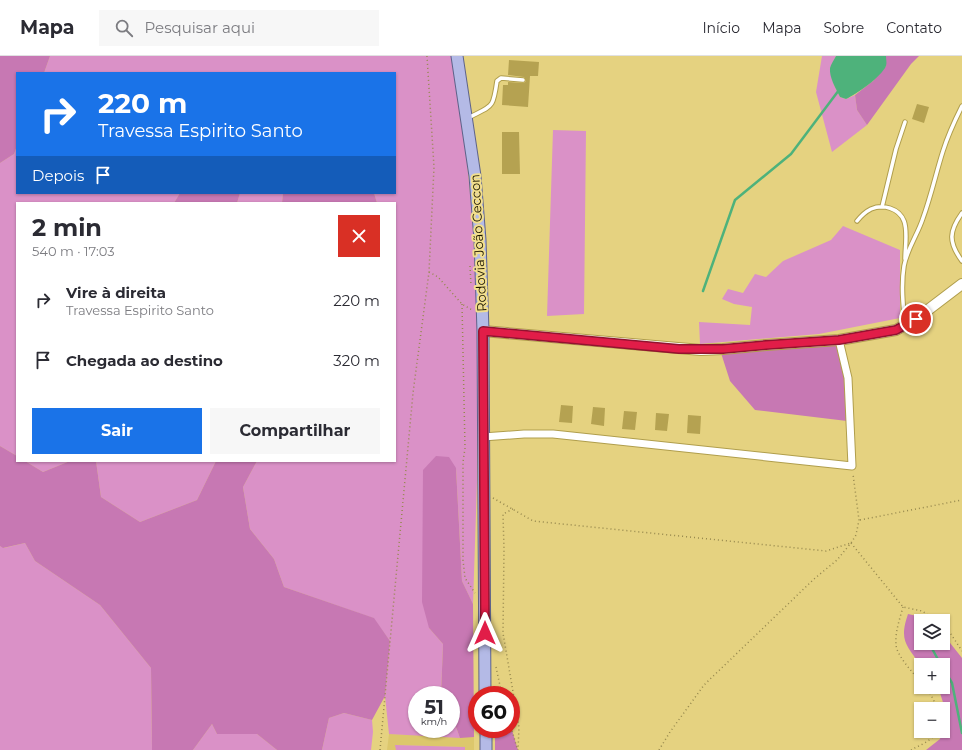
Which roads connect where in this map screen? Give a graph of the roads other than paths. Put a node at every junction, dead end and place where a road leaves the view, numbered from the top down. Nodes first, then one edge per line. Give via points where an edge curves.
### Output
1 (457, 56) edge
2 (523, 80) dead end
3 (962, 106) edge
4 (467, 118) junction
5 (905, 122) dead end
6 (882, 207) junction
7 (962, 213) edge
8 (856, 221) dead end
9 (962, 261) edge
10 (905, 264) junction
11 (962, 284) edge
12 (905, 325) junction
13 (483, 331) junction
14 (839, 340) junction
15 (483, 437) junction
16 (485, 686) edge
17 (486, 738) edge
18 (486, 750) edge

1 - 4 main road, Rodovia João Ceccon
2 - 4 lane via 499,79 491,105
3 - 10 lane via 943,150 923,220
4 - 13 main road, Rodovia João Ceccon via 476,176
5 - 6 lane
6 - 8 lane via 872,208
6 - 10 lane via 893,209 904,221
7 - 9 lane via 955,223 952,242
10 - 12 lane
11 - 12 street
12 - 14 street via 896,330
13 - 14 street via 701,350
13 - 15 main road, Rodovia João Ceccon
14 - 15 street via 848,378 852,466 553,434
15 - 16 main road, Rodovia João Ceccon
17 - 18 main road

